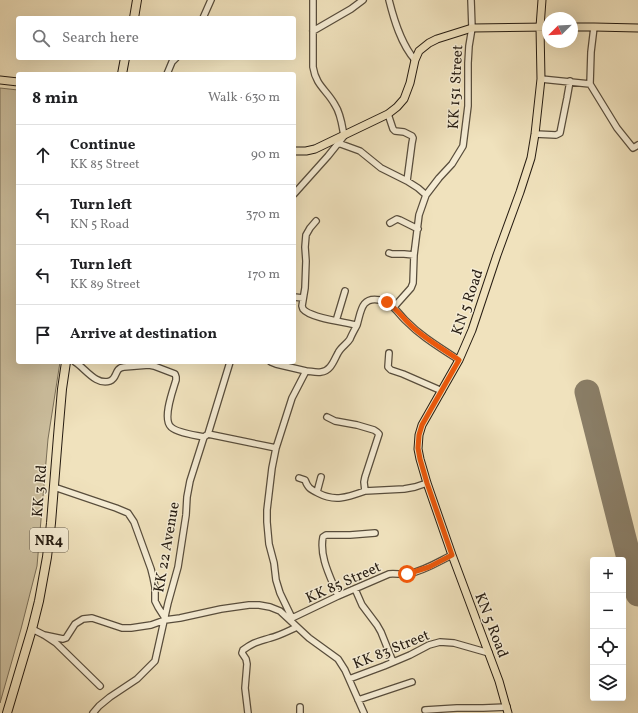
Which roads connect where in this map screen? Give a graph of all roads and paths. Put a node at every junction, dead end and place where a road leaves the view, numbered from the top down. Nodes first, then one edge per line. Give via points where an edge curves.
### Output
1 (138, 0) edge
2 (211, 0) edge
3 (313, 0) edge
4 (363, 0) edge
5 (389, 0) edge
6 (472, 0) edge
7 (542, 0) edge
8 (134, 16) edge
9 (204, 16) edge
10 (540, 27) junction
11 (578, 27) edge
12 (594, 27) junction
13 (472, 28) junction
14 (638, 28) edge
15 (314, 32) junction
16 (125, 60) edge
17 (174, 60) edge
18 (415, 60) junction
19 (122, 72) edge
20 (168, 72) edge
21 (541, 79) junction
22 (0, 80) edge
23 (570, 81) junction
24 (16, 82) edge
25 (590, 84) junction
26 (388, 114) junction
27 (535, 134) junction
28 (344, 136) junction
29 (338, 143) junction
30 (636, 147) edge
31 (296, 151) edge
32 (407, 180) junction
33 (296, 192) edge
34 (426, 195) junction
35 (316, 221) dead end
36 (390, 224) dead end
37 (418, 229) junction
38 (389, 253) dead end
39 (414, 255) junction
40 (345, 290) dead end
41 (296, 297) edge
42 (303, 298) junction
43 (394, 307) junction
44 (336, 321) junction
45 (356, 325) junction
46 (389, 353) dead end
47 (459, 360) junction
48 (66, 364) edge
49 (78, 364) edge
50 (229, 364) edge
51 (279, 364) edge
52 (306, 371) junction
53 (442, 391) junction
54 (327, 417) dead end
55 (206, 435) junction
56 (276, 448) junction
57 (321, 477) dead end
58 (299, 478) dead end
59 (427, 483) junction
60 (54, 487) junction
61 (365, 491) junction
62 (317, 492) junction
63 (375, 533) dead end
64 (452, 555) junction
65 (355, 589) junction
66 (338, 596) junction
67 (291, 618) junction
68 (165, 619) junction
69 (297, 627) junction
70 (32, 629) junction
71 (44, 635) junction
72 (489, 653) junction
73 (393, 662) junction
74 (349, 679) junction
75 (412, 682) dead end
76 (100, 686) dead end
77 (358, 700) junction
78 (426, 710) dead end
79 (507, 710) edge
80 (7, 713) edge
81 (93, 713) edge
82 (248, 713) edge
83 (363, 713) edge

1 - 8 highway
2 - 9 street
3 - 15 street
4 - 15 street
5 - 18 street via 401,37
6 - 13 street, KK 151 Street
7 - 10 main road, KN 5 Road
10 - 13 main road
10 - 21 main road, KN 5 Road
11 - 12 main road
12 - 14 main road
12 - 25 street
13 - 18 main road via 429,43 419,51
13 - 34 street, KK 151 Street via 463,146 452,164
15 - 28 street via 314,73 320,86 338,109
16 - 19 highway
17 - 20 street
18 - 26 main road via 404,99
21 - 23 street
21 - 27 main road, KN 5 Road
22 - 24 main road
23 - 25 street
23 - 27 street via 560,133 556,136
25 - 30 street via 617,128 629,144
26 - 28 main road
26 - 32 street via 393,129 409,134 413,138
27 - 47 main road, KN 5 Road via 524,180 494,262 480,310
28 - 29 street
28 - 31 main road via 314,149
29 - 32 street via 360,151 381,168
29 - 33 street
32 - 34 street
34 - 37 street, KK 151 Street via 419,215
35 - 42 street via 306,235
36 - 37 street via 397,219
37 - 39 street, KK 151 Street
38 - 39 street
39 - 43 street, KK 151 Street via 413,283
40 - 44 street
41 - 42 street
42 - 44 street via 302,306 305,311
43 - 45 street via 378,299 367,301 360,310
43 - 47 street via 426,338
44 - 45 street
45 - 52 street via 333,364 320,373
46 - 53 street via 388,367 391,370
47 - 53 main road, KN 5 Road
48 - 60 highway, KK 3 Rd / NR4
49 - 55 street via 93,378 105,382 113,379 120,367 154,366 175,374 168,424 177,430
50 - 55 street, KK 22 Avenue
51 - 52 street
52 - 56 street via 292,398
53 - 59 main road, KN 5 Road via 419,435 418,448
54 - 61 street via 369,428 379,434 365,477
55 - 56 street
55 - 68 street, KK 22 Avenue via 190,481 178,567
56 - 67 street via 267,510 268,534 277,584
57 - 62 street
58 - 62 street via 305,480 307,486
59 - 61 street via 404,489
59 - 64 main road, KN 5 Road
60 - 68 street via 128,514 134,522 152,573 155,601
60 - 70 highway, KK 3 Rd / NR4 via 47,557
61 - 62 street via 340,498 327,497
63 - 66 street via 323,537 323,554
64 - 65 street, KK 85 Street via 416,572 389,574
64 - 72 main road, KN 5 Road
65 - 66 street, KK 85 Street
65 - 73 street via 362,605 381,632
66 - 67 street, KK 85 Street
67 - 68 street via 270,607 249,605
67 - 69 street
68 - 71 street via 151,625 122,628 92,618 83,619 78,621 66,638
68 - 81 street, KK 22 Avenue via 155,661 137,679 110,697
69 - 74 street via 338,659
69 - 82 street via 259,641 243,650 247,664 245,688
70 - 71 street
70 - 80 highway, KK 3 Rd / NR4
71 - 76 street via 56,643
72 - 73 street, KK 83 Street via 454,643 440,642
72 - 79 main road, KN 5 Road
73 - 74 street, KK 83 Street
74 - 77 street
75 - 77 street
77 - 83 street
78 - 79 street

